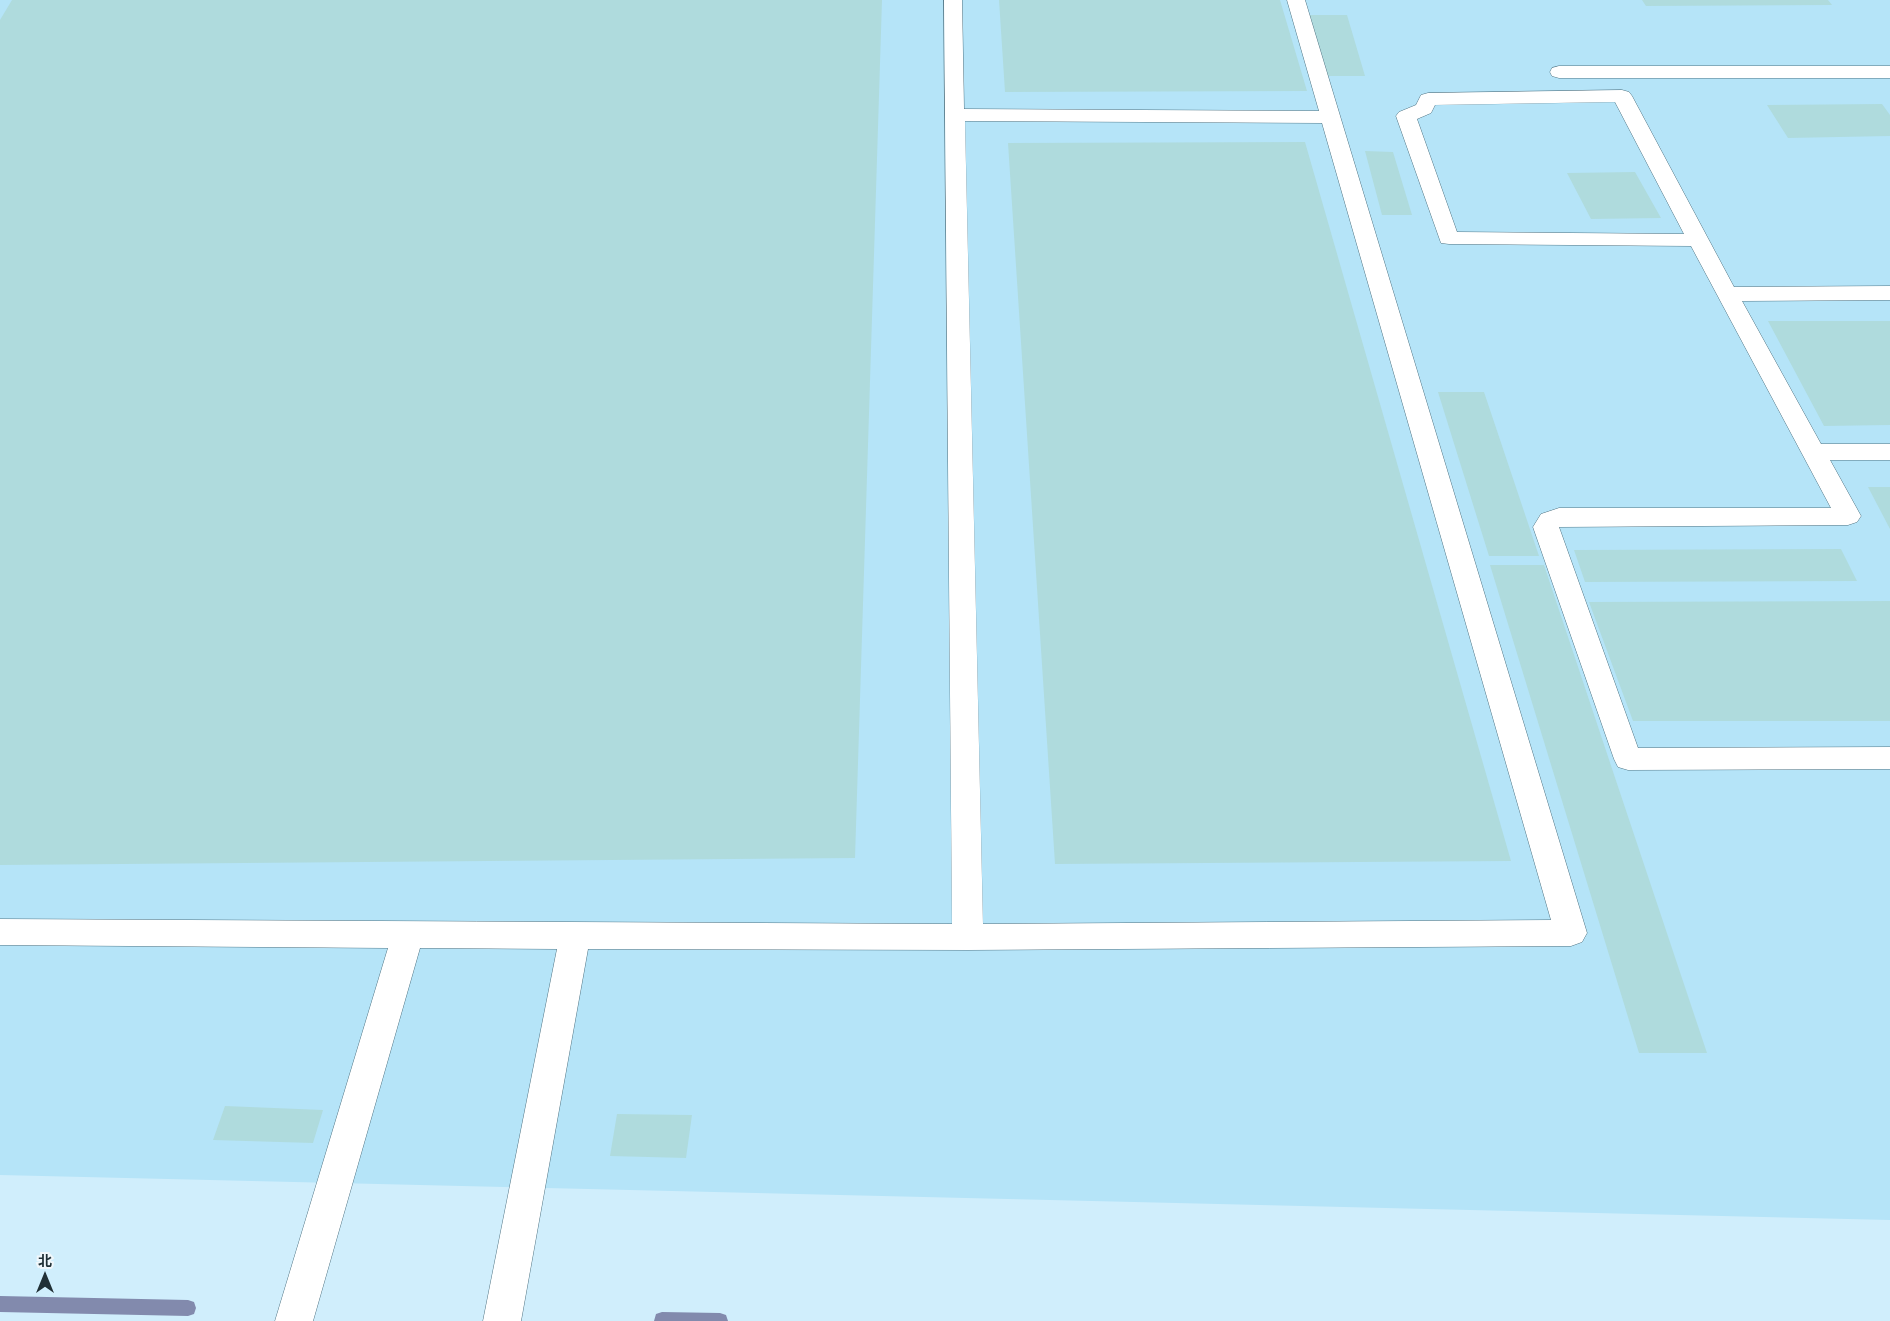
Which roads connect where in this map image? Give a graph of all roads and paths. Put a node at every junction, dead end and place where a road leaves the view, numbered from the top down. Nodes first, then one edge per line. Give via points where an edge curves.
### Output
1 (953, 0) edge
2 (1296, 0) edge
3 (1559, 72) dead end
4 (1890, 72) edge
5 (955, 115) junction
6 (1329, 116) junction
7 (1698, 240) junction
8 (1890, 293) edge
9 (1727, 294) junction
10 (1814, 452) junction
11 (1890, 452) edge
12 (1890, 758) edge
13 (0, 932) edge
14 (408, 935) junction
15 (575, 936) junction
16 (968, 937) junction
17 (294, 1321) edge
18 (502, 1321) edge

1 - 5 lane
2 - 6 lane
3 - 4 lane
5 - 6 lane
5 - 16 lane
6 - 16 lane via 1571,933
7 - 7 lane via 1448,238 1406,116 1424,109 1428,99 1622,96
7 - 9 lane
8 - 9 lane
9 - 10 lane
10 - 11 lane
10 - 12 lane via 1848,516 1559,517 1550,520 1546,527 1628,759
13 - 14 lane
14 - 15 lane
14 - 17 lane
15 - 16 lane
15 - 18 lane

